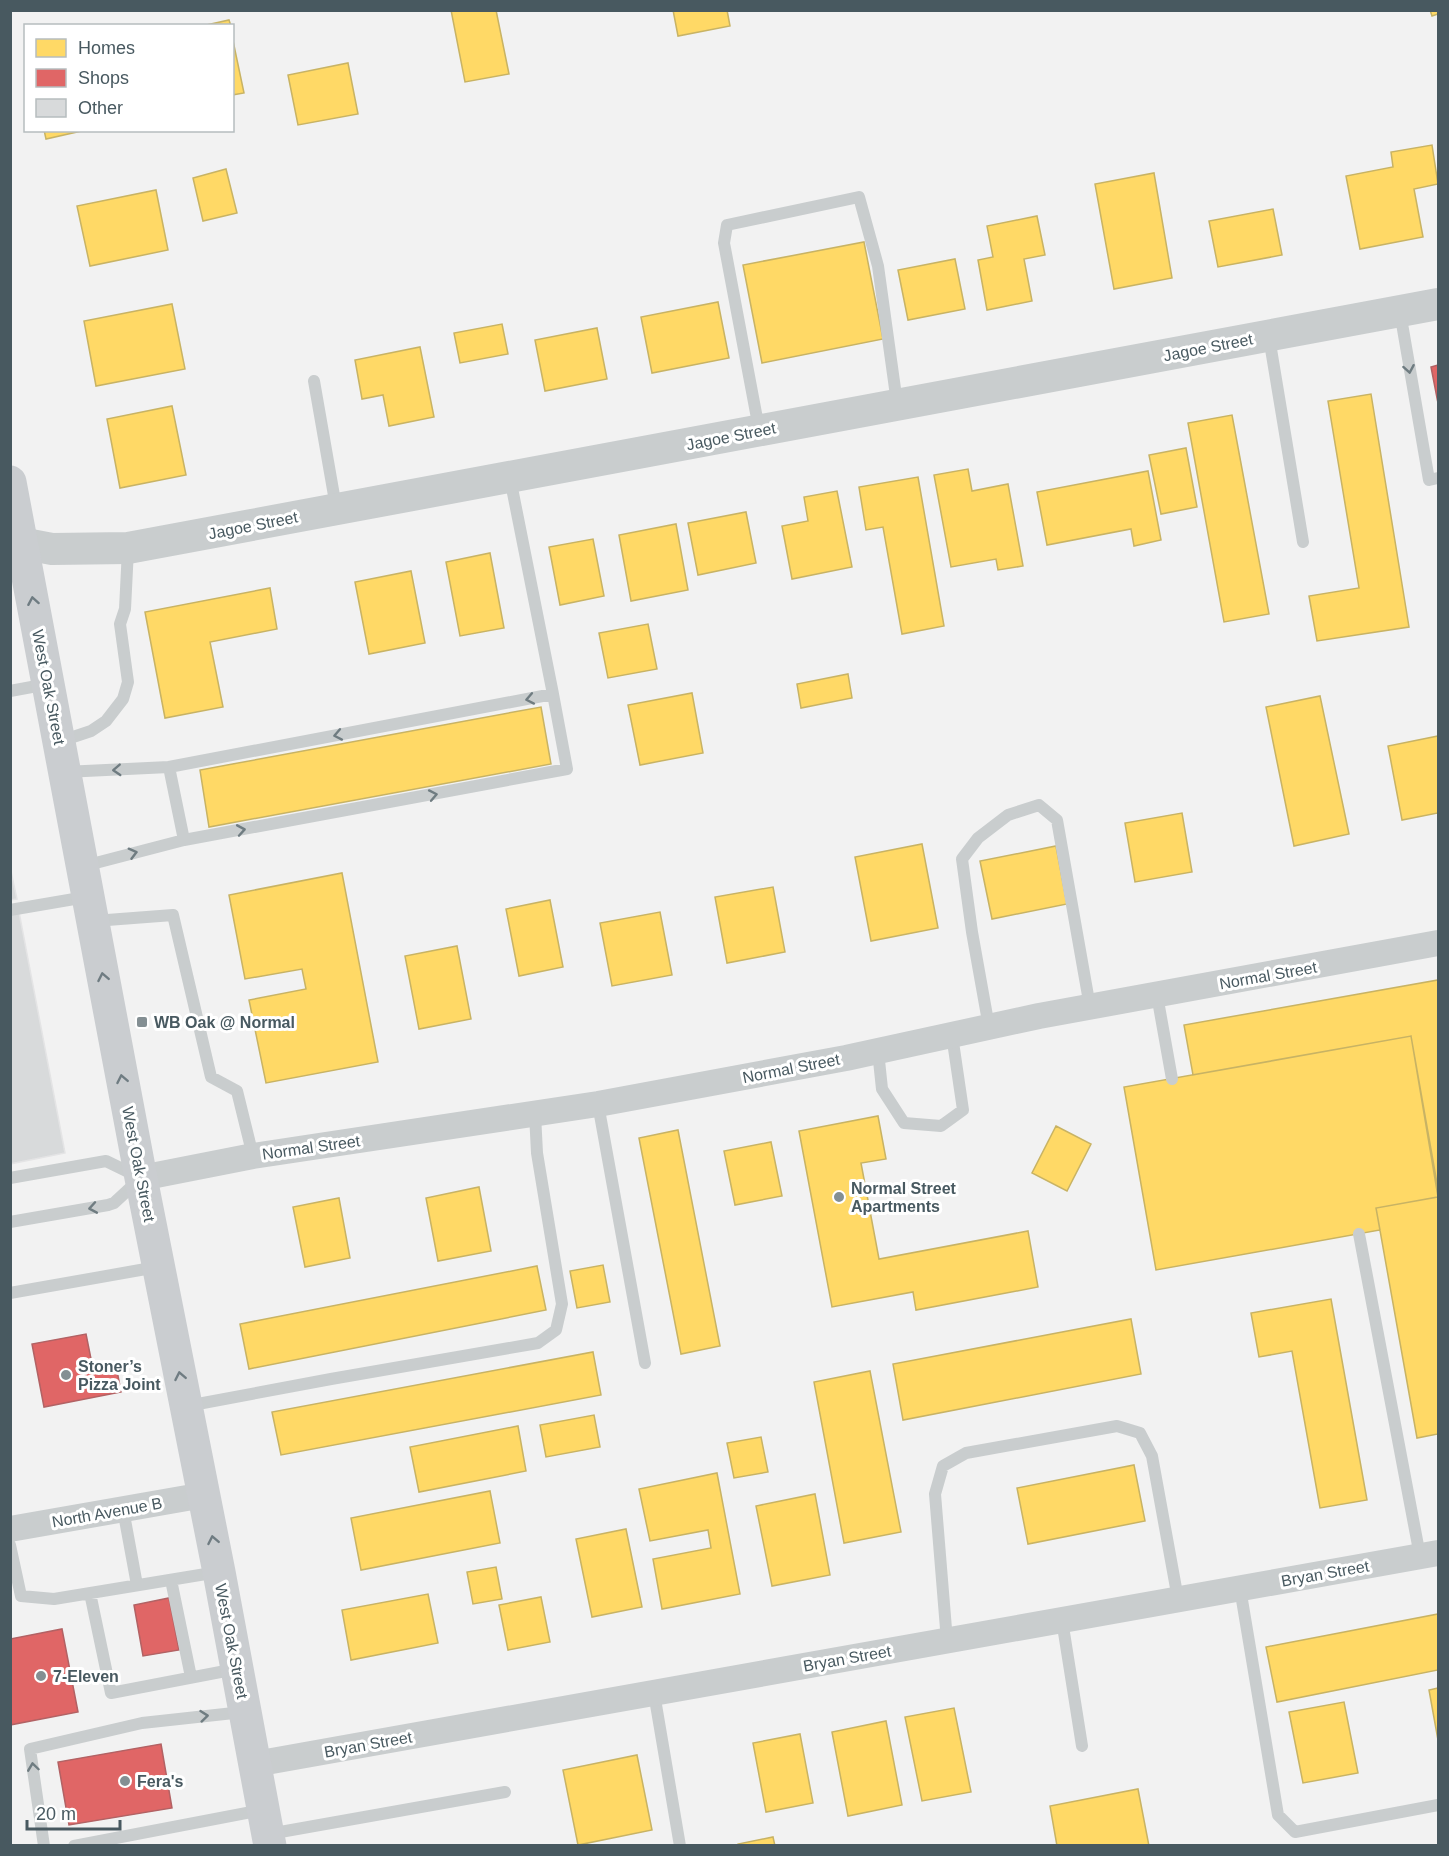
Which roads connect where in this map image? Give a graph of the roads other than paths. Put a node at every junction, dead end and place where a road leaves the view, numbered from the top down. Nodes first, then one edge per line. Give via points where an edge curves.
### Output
1 (1438, 304) edge
2 (1400, 311) junction
3 (1269, 336) junction
4 (314, 381) dead end
5 (897, 405) junction
6 (759, 430) junction
7 (510, 477) junction
8 (1438, 478) edge
9 (10, 483) edge
10 (336, 509) junction
11 (1303, 542) dead end
12 (14, 545) edge
13 (128, 548) junction
14 (48, 684) junction
15 (10, 691) edge
16 (553, 694) junction
17 (62, 757) junction
18 (169, 767) junction
19 (183, 840) junction
20 (87, 895) junction
21 (10, 910) edge
22 (1438, 943) edge
23 (1157, 995) junction
24 (1090, 1007) junction
25 (989, 1027) junction
26 (952, 1035) junction
27 (878, 1051) junction
28 (1172, 1079) dead end
29 (598, 1104) junction
30 (535, 1114) junction
31 (253, 1156) junction
32 (10, 1178) edge
33 (141, 1178) junction
34 (10, 1222) edge
35 (1359, 1234) dead end
36 (159, 1267) junction
37 (10, 1293) edge
38 (645, 1363) dead end
39 (186, 1407) junction
40 (204, 1495) junction
41 (123, 1509) junction
42 (10, 1529) edge
43 (10, 1545) edge
44 (1429, 1554) edge
45 (219, 1572) junction
46 (171, 1580) junction
47 (137, 1585) junction
48 (1240, 1588) junction
49 (90, 1593) junction
50 (16, 1597) edge
51 (1178, 1599) junction
52 (1062, 1620) junction
53 (947, 1641) junction
54 (237, 1669) junction
55 (191, 1677) junction
56 (654, 1693) junction
57 (245, 1712) junction
58 (1082, 1746) dead end
59 (255, 1764) junction
60 (505, 1792) dead end
61 (1438, 1805) edge
62 (267, 1830) edge
63 (44, 1845) edge
64 (74, 1845) edge
65 (680, 1845) edge

1 - 2 street, Jagoe Street
2 - 3 street, Jagoe Street
2 -> 8 lane via 1429,480
3 - 5 street, Jagoe Street
3 - 11 lane
4 - 10 lane
5 - 6 street, Jagoe Street
5 - 6 lane via 878,266 859,197 727,225 724,243
6 - 7 street, Jagoe Street
7 - 10 street, Jagoe Street
7 - 16 lane
9 - 12 main road, West Oak Street
10 - 13 street, Jagoe Street
12 - 13 street, Jagoe Street
14 -> 12 main road, West Oak Street
13 - 17 lane via 125,609 120,624 128,682 123,699 106,721
14 - 15 lane
14 - 17 main road, West Oak Street
16 -> 18 lane
19 -> 16 lane via 567,770
18 -> 17 lane
17 - 20 main road, West Oak Street
18 - 19 lane
20 -> 19 lane
20 - 21 lane
20 - 31 lane via 173,915 212,1077 237,1091
33 -> 20 main road, West Oak Street
22 - 23 street, Normal Street
23 - 24 street, Normal Street
23 - 28 lane
24 - 25 street, Normal Street
24 - 25 lane via 1057,820 1039,806 1008,815 978,838 962,859
25 - 26 street, Normal Street
26 - 27 street, Normal Street
26 - 27 lane via 963,1110 941,1126 904,1123 882,1089
27 - 29 street, Normal Street
29 - 30 street, Normal Street
29 - 38 lane
30 - 31 street, Normal Street
30 - 39 lane via 537,1153 562,1304 555,1330 538,1343
31 - 33 street, Normal Street
32 - 33 lane via 106,1161
33 -> 34 lane via 114,1203
33 - 36 main road, West Oak Street
35 - 44 lane
36 - 37 lane
39 -> 36 main road, West Oak Street
39 - 40 main road, West Oak Street
40 - 41 street, North Avenue B
45 -> 40 main road, West Oak Street
41 - 42 street, North Avenue B
41 - 47 lane
43 - 50 lane
44 - 48 street, Bryan Street
45 - 46 lane
45 - 54 main road, West Oak Street
46 - 47 lane
46 - 55 lane
47 - 49 lane
48 - 51 street, Bryan Street
48 - 61 lane via 1278,1815 1295,1832
49 - 50 lane via 54,1599
49 - 55 lane via 111,1693
51 - 52 street, Bryan Street
51 - 53 lane via 1152,1456 1140,1434 1117,1426 1047,1438 966,1453 943,1466 934,1494
52 - 53 street, Bryan Street
52 - 58 lane
53 - 56 street, Bryan Street
54 - 55 lane
54 - 57 main road, West Oak Street
56 - 59 street, Bryan Street
56 - 65 lane
57 - 59 main road, West Oak Street
63 -> 57 lane via 30,1749 142,1723
59 - 62 main road, West Oak Street
60 - 62 lane
62 - 64 lane

